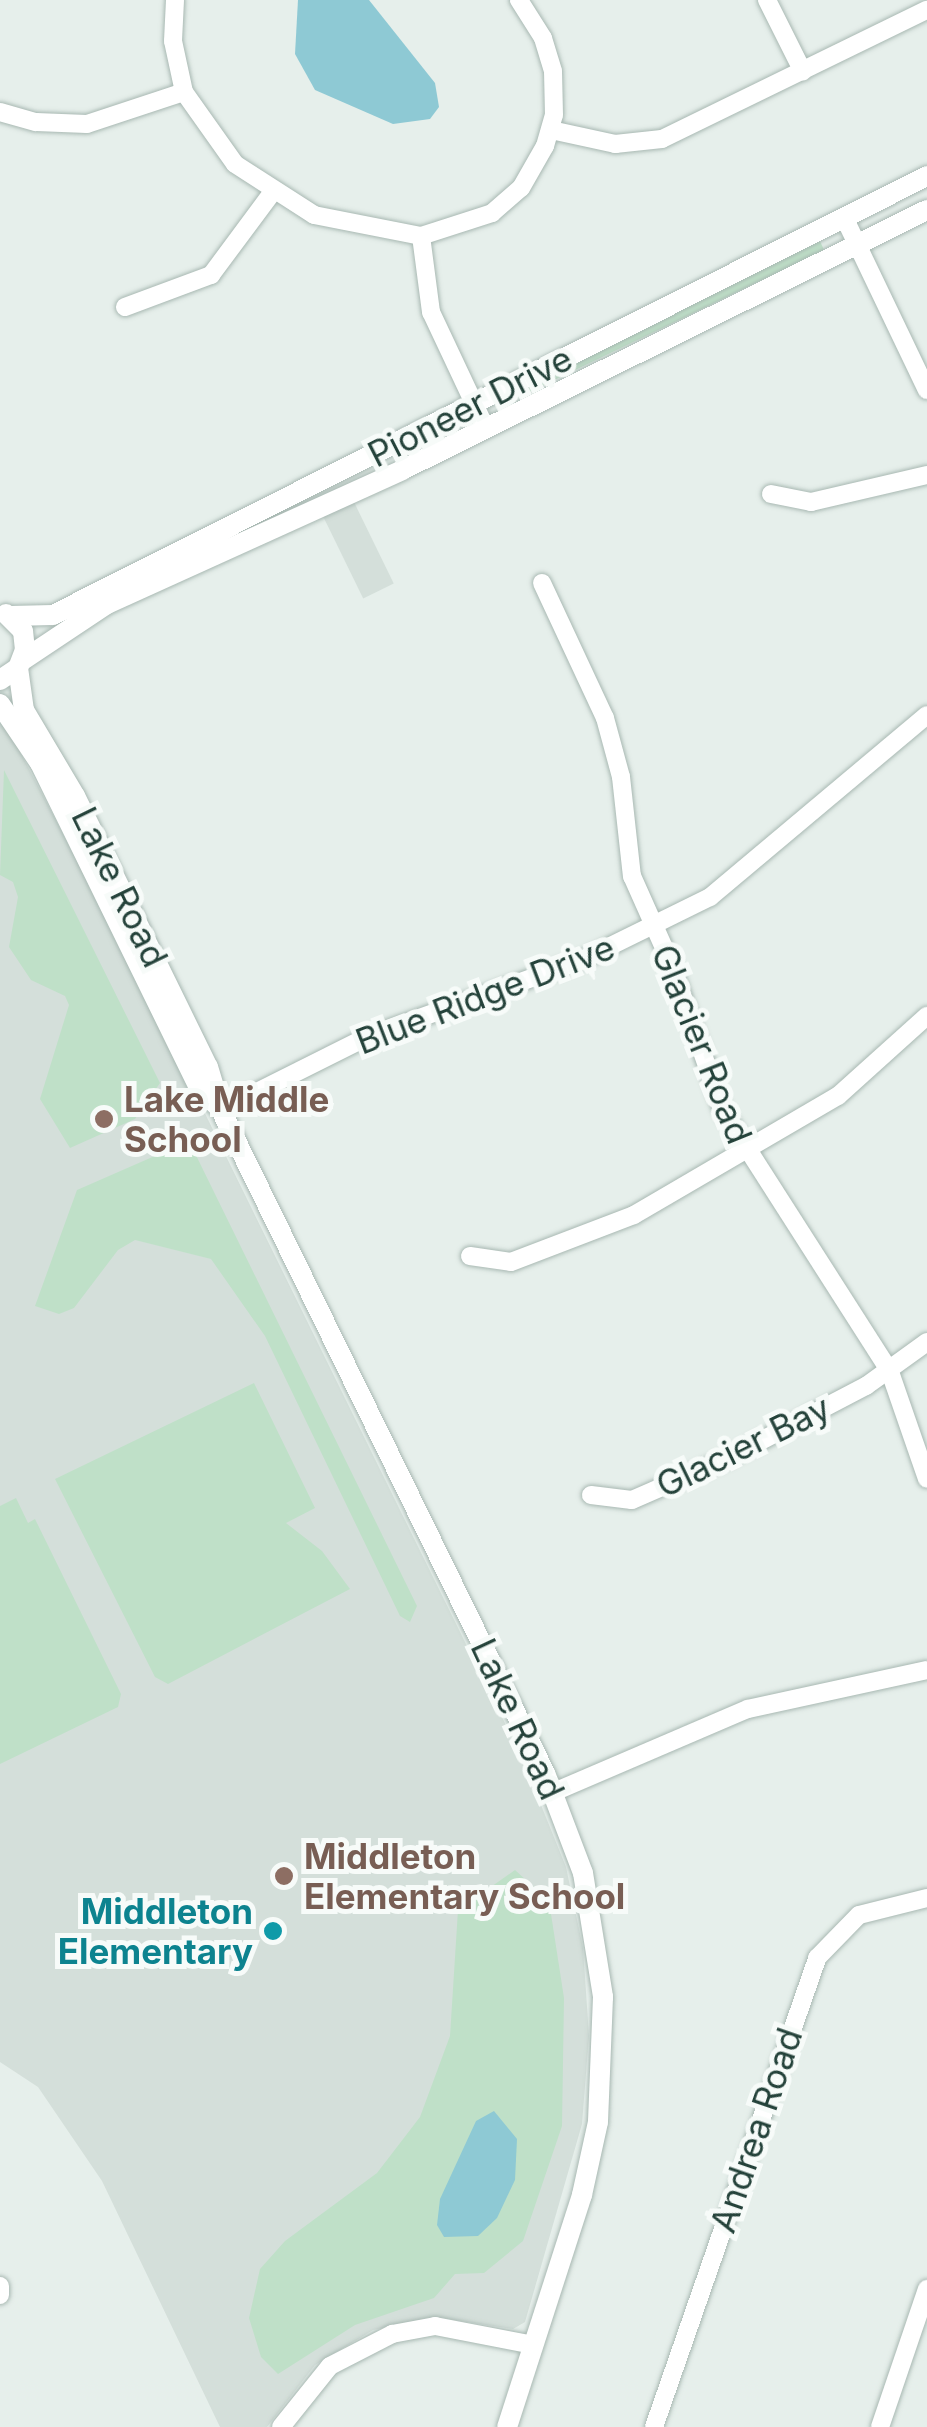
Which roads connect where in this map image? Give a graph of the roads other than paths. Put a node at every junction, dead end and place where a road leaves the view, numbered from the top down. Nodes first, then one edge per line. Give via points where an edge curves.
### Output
1 (175, 0) edge
2 (519, 0) edge
3 (767, 0) edge
4 (927, 10) edge
5 (802, 72) junction
6 (184, 92) junction
7 (0, 112) edge
8 (551, 130) junction
9 (927, 176) edge
10 (272, 193) junction
11 (927, 210) edge
12 (844, 217) junction
13 (421, 236) junction
14 (857, 244) junction
15 (125, 307) dead end
16 (927, 390) edge
17 (474, 404) junction
18 (486, 428) junction
19 (927, 475) edge
20 (771, 494) dead end
21 (542, 583) dead end
22 (3, 612) edge
23 (13, 669) edge
24 (0, 704) edge
25 (927, 715) edge
26 (654, 925) junction
27 (927, 1016) edge
28 (221, 1110) junction
29 (746, 1153) junction
30 (470, 1256) dead end
31 (927, 1342) edge
32 (890, 1372) junction
33 (927, 1479) edge
34 (591, 1495) dead end
35 (927, 1670) edge
36 (554, 1792) junction
37 (927, 1898) edge
38 (0, 2286) edge
39 (927, 2289) edge
40 (0, 2295) edge
41 (534, 2345) junction
42 (280, 2427) edge
43 (506, 2427) edge
44 (654, 2427) edge
45 (880, 2427) edge

1 - 6 street
2 - 8 street via 551,62
3 - 5 street
4 - 5 street
5 - 8 street via 652,141 607,143
6 - 7 street via 87,124
6 - 10 street via 217,145
8 - 13 street via 530,175 505,204 466,226
9 - 12 street, Pioneer Drive
10 - 13 street via 334,221
10 - 15 street via 211,275
11 - 14 street, Pioneer Drive
12 - 14 street
12 - 17 street, Pioneer Drive
13 - 17 street via 432,312
14 - 16 street
14 - 18 street, Pioneer Drive
17 - 18 street
17 - 22 street, Pioneer Drive via 52,615
18 - 23 street, Pioneer Drive via 106,604
19 - 20 street via 811,502
21 - 26 street, Glacier Road via 609,732 632,876
22 - 23 street, Lake Road via 23,631
23 - 28 street, Lake Road via 24,710 83,812 215,1082
24 - 28 street, Lake Road via 40,763 200,1089
25 - 26 street, Blue Ridge Drive via 847,776 763,858
26 - 28 street, Blue Ridge Drive via 518,986 369,1036
26 - 29 street, Glacier Road via 710,1079
27 - 29 street via 838,1096
28 - 36 street, Lake Road
29 - 30 street via 590,1233 511,1262
29 - 32 street, Glacier Road
31 - 32 street, Glacier Bay
32 - 33 street, Glacier Road
32 - 34 street, Glacier Bay via 728,1458 632,1500
35 - 36 street via 748,1710
36 - 41 street, Lake Road via 594,1923 604,2058 588,2170
37 - 44 street, Andrea Road via 854,1917 817,1958
38 - 40 street
39 - 45 street
41 - 42 street via 445,2327 392,2334 330,2366
41 - 43 street, Lake Road

